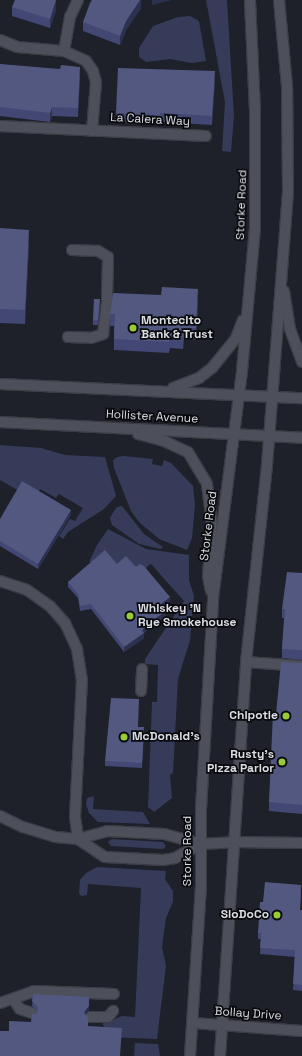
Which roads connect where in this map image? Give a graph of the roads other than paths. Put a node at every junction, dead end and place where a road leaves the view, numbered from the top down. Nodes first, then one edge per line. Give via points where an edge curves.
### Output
1 (78, 0) edge
2 (250, 0) edge
3 (279, 0) edge
4 (0, 40) edge
5 (64, 51) junction
6 (0, 126) edge
7 (92, 131) junction
8 (206, 136) dead end
9 (72, 250) dead end
10 (281, 282) junction
11 (249, 294) junction
12 (68, 337) dead end
13 (302, 362) edge
14 (0, 384) edge
15 (152, 390) junction
16 (238, 394) junction
17 (273, 396) junction
18 (302, 398) edge
19 (0, 422) edge
20 (96, 427) junction
21 (234, 435) junction
22 (269, 437) junction
23 (302, 438) edge
24 (0, 581) edge
25 (213, 598) junction
26 (246, 662) junction
27 (302, 666) edge
28 (142, 669) dead end
29 (141, 691) dead end
30 (0, 816) edge
31 (78, 840) junction
32 (234, 842) junction
33 (302, 842) edge
34 (201, 844) junction
35 (114, 994) dead end
36 (13, 999) junction
37 (0, 1003) edge
38 (113, 1011) dead end
39 (32, 1013) edge
40 (90, 1016) dead end
41 (193, 1024) junction
42 (222, 1026) junction
43 (302, 1031) edge
44 (190, 1056) edge
45 (220, 1056) edge

1 - 5 main road via 70,17
2 - 11 main road, Storke Road via 256,178 255,229
3 - 10 main road via 288,132 288,192
4 - 5 main road, La Calera Way via 18,47
5 - 7 main road, La Calera Way via 86,61 93,71 96,82
6 - 7 main road, La Calera Way
7 - 8 main road, La Calera Way
9 - 12 main road via 98,251 108,257 107,299 103,334 91,338
10 - 13 main road via 290,329
10 - 17 main road
11 - 15 main road via 236,338 212,368 184,386
11 - 16 main road, Storke Road
14 - 15 main road
15 - 16 main road
16 - 17 main road
16 - 21 main road, Storke Road
17 - 18 main road
17 - 22 main road
19 - 20 main road, Hollister Avenue
20 - 21 main road, Hollister Avenue
20 - 25 main road via 164,441 188,452 196,463 209,492 212,522 208,576
21 - 22 main road, Hollister Avenue
21 - 25 main road, Storke Road
22 - 23 main road, Hollister Avenue
22 - 26 main road
24 - 31 main road via 27,590 50,606 65,624 77,649 82,679 75,817
25 - 34 main road, Storke Road via 206,693
26 - 27 main road
26 - 32 main road
28 - 29 main road
30 - 31 main road via 38,832
31 - 34 main road via 107,832 164,834
31 - 34 main road via 105,857 163,860 174,858
32 - 33 main road
32 - 34 main road
32 - 42 main road
34 - 41 main road, Storke Road via 202,886
35 - 36 main road via 40,990
36 - 37 main road
36 - 39 main road via 20,1009
38 - 40 main road via 108,1017
41 - 42 main road, Bollay Drive
41 - 44 main road, Storke Road
42 - 43 main road, Bollay Drive
42 - 45 main road

